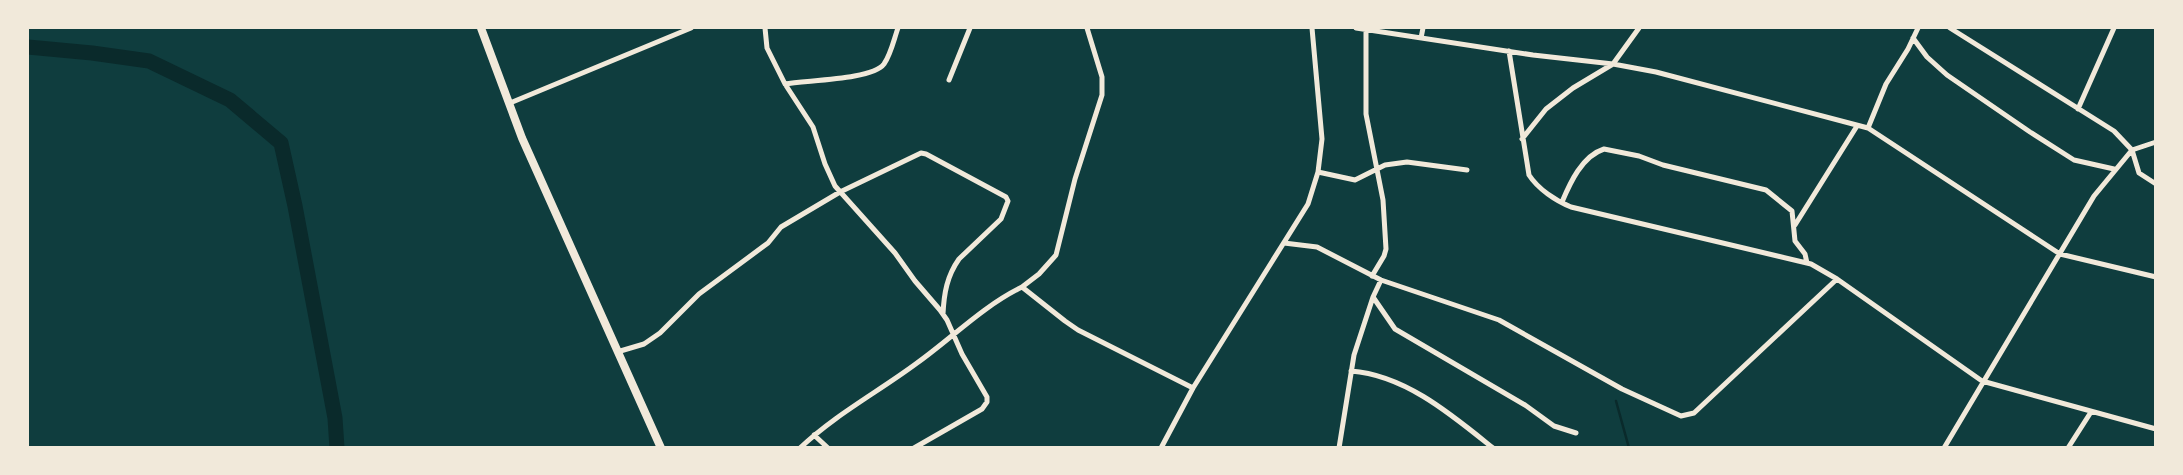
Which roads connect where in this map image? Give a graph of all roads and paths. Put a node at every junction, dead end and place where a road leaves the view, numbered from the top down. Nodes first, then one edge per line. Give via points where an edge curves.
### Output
1 (481, 28) edge
2 (691, 28) edge
3 (765, 28) edge
4 (898, 28) edge
5 (970, 28) edge
6 (1087, 28) edge
7 (1312, 28) edge
8 (1356, 28) edge
9 (1423, 28) edge
10 (1639, 28) edge
11 (1918, 28) edge
12 (1950, 28) edge
13 (2114, 28) edge
14 (1366, 29) junction
15 (1377, 29) edge
16 (1421, 38) junction
17 (1913, 38) junction
18 (1509, 51) junction
19 (1613, 64) junction
20 (949, 80) dead end
21 (785, 84) junction
22 (510, 103) junction
23 (2078, 109) junction
24 (1857, 126) junction
25 (1868, 128) junction
26 (1522, 139) junction
27 (2156, 142) edge
28 (2132, 150) junction
29 (1376, 168) junction
30 (2114, 169) junction
31 (1467, 170) dead end
32 (1318, 172) junction
33 (2156, 184) edge
34 (840, 192) junction
35 (1562, 202) junction
36 (1795, 226) junction
37 (1284, 243) junction
38 (2060, 254) junction
39 (1807, 263) junction
40 (1372, 276) junction
41 (2156, 277) edge
42 (1837, 279) junction
43 (1381, 280) junction
44 (1022, 287) junction
45 (1373, 297) junction
46 (943, 314) junction
47 (952, 335) junction
48 (617, 352) junction
49 (1351, 371) junction
50 (1982, 381) junction
51 (1192, 388) junction
52 (2090, 412) junction
53 (2156, 429) edge
54 (1576, 433) dead end
55 (814, 435) junction
56 (661, 448) edge
57 (800, 448) edge
58 (828, 448) edge
59 (914, 448) edge
60 (1161, 448) edge
61 (1339, 448) edge
62 (1493, 448) edge
63 (1944, 448) edge
64 (2068, 448) edge

1 - 22 highway
2 - 22 street
3 - 21 street via 767,48
4 - 21 street via 880,68 846,78
5 - 20 street
6 - 44 street via 1102,77 1102,95 1075,179 1056,255
7 - 32 street via 1322,139
8 - 14 street
9 - 16 street
10 - 19 street
11 - 17 street
12 - 23 street
13 - 23 street
14 - 15 street
14 - 29 street via 1366,114
15 - 16 street
16 - 18 street
17 - 25 street via 1886,84
17 - 30 street via 1946,75 2030,132 2074,160
18 - 19 street
18 - 26 street
19 - 24 street via 1670,75
19 - 26 street via 1546,109
21 - 34 street via 813,127 830,176
22 - 48 highway via 522,138
23 - 28 street via 2114,131
24 - 25 street
24 - 36 street
25 - 38 street
26 - 35 street via 1531,178
27 - 28 street
28 - 30 street
28 - 33 street via 2139,173
29 - 31 street via 1407,162
29 - 32 street via 1355,180
29 - 40 street via 1383,200 1386,248
30 - 38 street
32 - 37 street via 1308,204
34 - 46 street
34 - 46 street via 921,153 1006,197 1008,205 1001,219 954,266 944,290
34 - 48 street via 781,227 768,243 699,294 660,333 644,344
35 - 36 street via 1578,171 1604,149 1766,190 1791,209
35 - 39 street via 1571,207
36 - 39 street via 1795,241
37 - 40 street via 1328,251
37 - 51 street
38 - 41 street
38 - 50 street
39 - 42 street
40 - 43 street
42 - 43 street via 1694,413 1681,416 1622,389 1499,320
42 - 50 street
43 - 45 street
44 - 47 street via 1001,298
44 - 51 street via 1078,330
45 - 49 street
45 - 54 street via 1395,329 1525,405 1554,426
46 - 47 street
47 - 55 street
47 - 59 street via 987,402 982,409
48 - 56 highway
49 - 61 street
49 - 62 street via 1381,376 1409,389 1448,413
50 - 52 street
50 - 63 street
51 - 60 street
52 - 53 street
52 - 64 street
55 - 57 street
55 - 58 street

